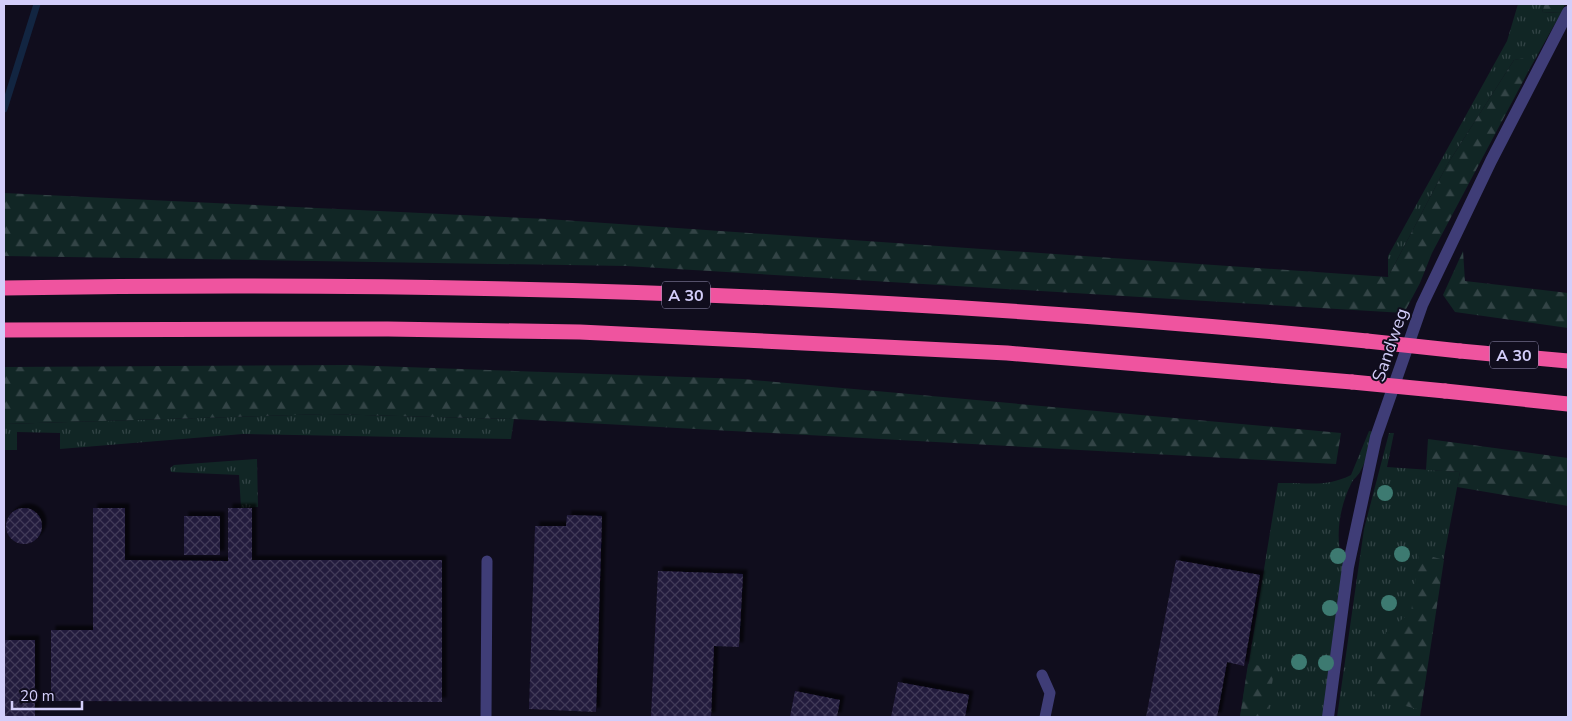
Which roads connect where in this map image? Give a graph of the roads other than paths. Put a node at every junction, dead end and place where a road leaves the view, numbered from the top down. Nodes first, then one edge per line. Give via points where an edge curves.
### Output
1 (1568, 12) edge
2 (4, 288) edge
3 (4, 330) edge
4 (1568, 361) edge
5 (1510, 397) junction
6 (1568, 404) edge
7 (1568, 415) edge
8 (487, 561) dead end
9 (1042, 675) dead end
10 (486, 717) edge
11 (1045, 717) edge
12 (1328, 717) edge

1 - 12 street, Sandweg via 1490,161 1422,305 1376,437 1348,567
2 - 4 highway, A 30, bridge via 380,287 612,292 1008,310 1227,327
3 - 5 highway, bridge via 580,332 1008,352
5 - 6 highway
5 - 7 highway
8 - 10 lane
9 - 11 lane via 1050,693

